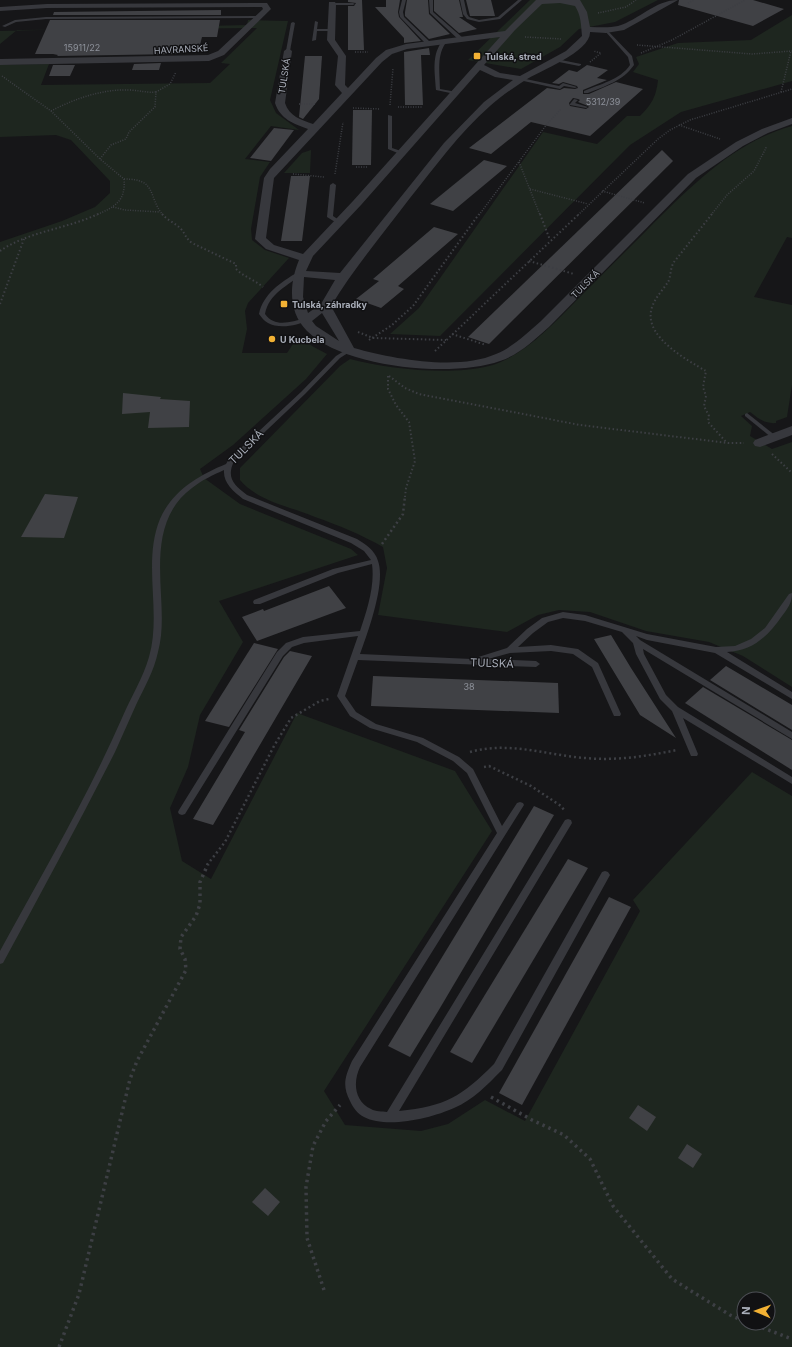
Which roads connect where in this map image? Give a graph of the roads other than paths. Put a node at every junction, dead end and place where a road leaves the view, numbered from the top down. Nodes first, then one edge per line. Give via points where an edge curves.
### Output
1 (404, 0) edge
2 (431, 0) edge
3 (462, 0) edge
4 (520, 0) edge
5 (674, 0) edge
6 (541, 1) edge
7 (577, 2) edge
8 (332, 4) joint
9 (353, 4) dead end
10 (0, 9) edge
11 (259, 17) junction
12 (316, 22) dead end
13 (293, 23) dead end
14 (4, 26) dead end
15 (586, 29) junction
16 (315, 30) junction
17 (331, 30) junction
18 (606, 30) junction
19 (508, 33) junction
20 (461, 39) junction
21 (314, 40) dead end
22 (445, 41) junction
23 (428, 44) junction
24 (288, 52) joint
25 (556, 60) junction
26 (585, 61) dead end
27 (0, 62) edge
28 (579, 65) junction
29 (479, 66) junction
30 (575, 69) dead end
31 (521, 79) junction
32 (575, 87) dead end
33 (586, 92) dead end
34 (347, 93) junction
35 (454, 93) junction
36 (574, 102) road end
37 (586, 107) dead end
38 (390, 116) road end
39 (792, 121) edge
40 (314, 128) junction
41 (402, 153) junction
42 (334, 182) road end
43 (340, 223) junction
44 (306, 259) junction
45 (300, 273) junction
46 (343, 277) junction
47 (326, 306) junction
48 (305, 320) junction
49 (348, 350) junction
50 (747, 415) dead end
51 (792, 430) edge
52 (774, 437) junction
53 (760, 443) road end
54 (227, 466) junction
55 (375, 561) junction
56 (792, 596) edge
57 (257, 602) dead end
58 (622, 629) junction
59 (363, 633) junction
60 (637, 642) junction
61 (510, 650) junction
62 (716, 650) junction
63 (355, 658) junction
64 (470, 662) junction
65 (536, 664) dead end
66 (792, 696) edge
67 (675, 709) junction
68 (617, 714) dead end
69 (792, 736) edge
70 (693, 751) road end
71 (792, 781) edge
72 (520, 805) dead end
73 (182, 812) dead end
74 (568, 823) road end
75 (502, 834) junction
76 (605, 875) dead end
77 (0, 960) edge
78 (390, 1116) junction

1 - 23 lane via 402,17
2 - 20 lane via 431,12
3 - 4 lane via 468,18 479,21 499,18
5 - 18 street via 621,28
6 - 7 street, TULSKÁ
6 - 19 street, TULSKÁ
7 - 15 street, TULSKÁ via 583,12
8 - 9 lane
8 - 17 street
10 - 11 street via 47,6 264,5 267,9
11 - 14 lane via 46,18 15,21
11 - 27 street, HAVRANSKÉ via 221,53 209,58
12 - 16 lane
13 - 24 lane
15 - 18 street
15 - 25 street via 586,36 578,46
16 - 17 lane
16 - 21 lane
17 - 34 street via 331,40 342,56 340,85
18 - 33 lane via 630,56 632,64 619,78
19 - 20 street
19 - 29 street, TULSKÁ
20 - 22 street
22 - 23 street
22 - 35 lane via 440,45 437,54 438,90
23 - 34 street via 389,52
24 - 40 street, TULSKÁ via 281,108 289,117
25 - 28 lane
25 - 31 street
26 - 28 lane
28 - 30 lane
29 - 31 street via 498,75
29 - 35 street, TULSKÁ
31 - 32 lane via 560,88 563,84
31 - 46 street via 487,104 462,128
34 - 40 street
35 - 41 street, TULSKÁ
36 - 37 lane
38 - 41 lane via 390,149
39 - 49 street, TULSKÁ via 761,132 731,148 692,176 545,324 510,353 479,362 422,364 386,360
40 - 44 street via 269,178 259,235 270,247
41 - 43 street, TULSKÁ
42 - 43 lane via 330,217
43 - 44 street, TULSKÁ
44 - 45 street, TULSKÁ
45 - 46 street
45 - 48 street, TULSKÁ via 298,304
45 - 48 lane via 285,282 264,303 262,314 264,319 277,325
46 - 47 street
47 - 48 street
47 - 49 street via 328,315
48 - 49 street, TULSKÁ via 321,337
49 - 54 lane, TULSKÁ via 238,452
50 - 52 lane
51 - 52 street
52 - 53 street
54 - 55 lane, TULSKÁ via 228,481 245,497 354,541 367,548
54 - 77 lane via 191,484 181,492 164,518 157,536 158,628 155,650 142,687 57,855
55 - 57 lane via 336,571
55 - 59 lane via 378,571
56 - 62 lane via 768,630 754,641 736,649
58 - 60 lane
58 - 61 lane via 585,618 563,615 546,620
58 - 62 lane via 647,637
59 - 63 lane
59 - 73 lane via 303,640 289,645 280,654
60 - 67 lane via 640,654 663,696
60 - 69 lane
61 - 64 lane
61 - 68 lane via 551,648 575,651 595,665
62 - 66 lane
63 - 64 lane, TULSKÁ
63 - 75 lane via 341,696 353,714 373,726 420,740 456,759 470,771
64 - 65 lane, TULSKÁ
67 - 70 lane
67 - 71 lane
72 - 75 lane
74 - 78 lane
75 - 78 lane via 356,1064 350,1081 354,1101 369,1114
76 - 78 lane via 498,1067 476,1088 451,1105 428,1113

